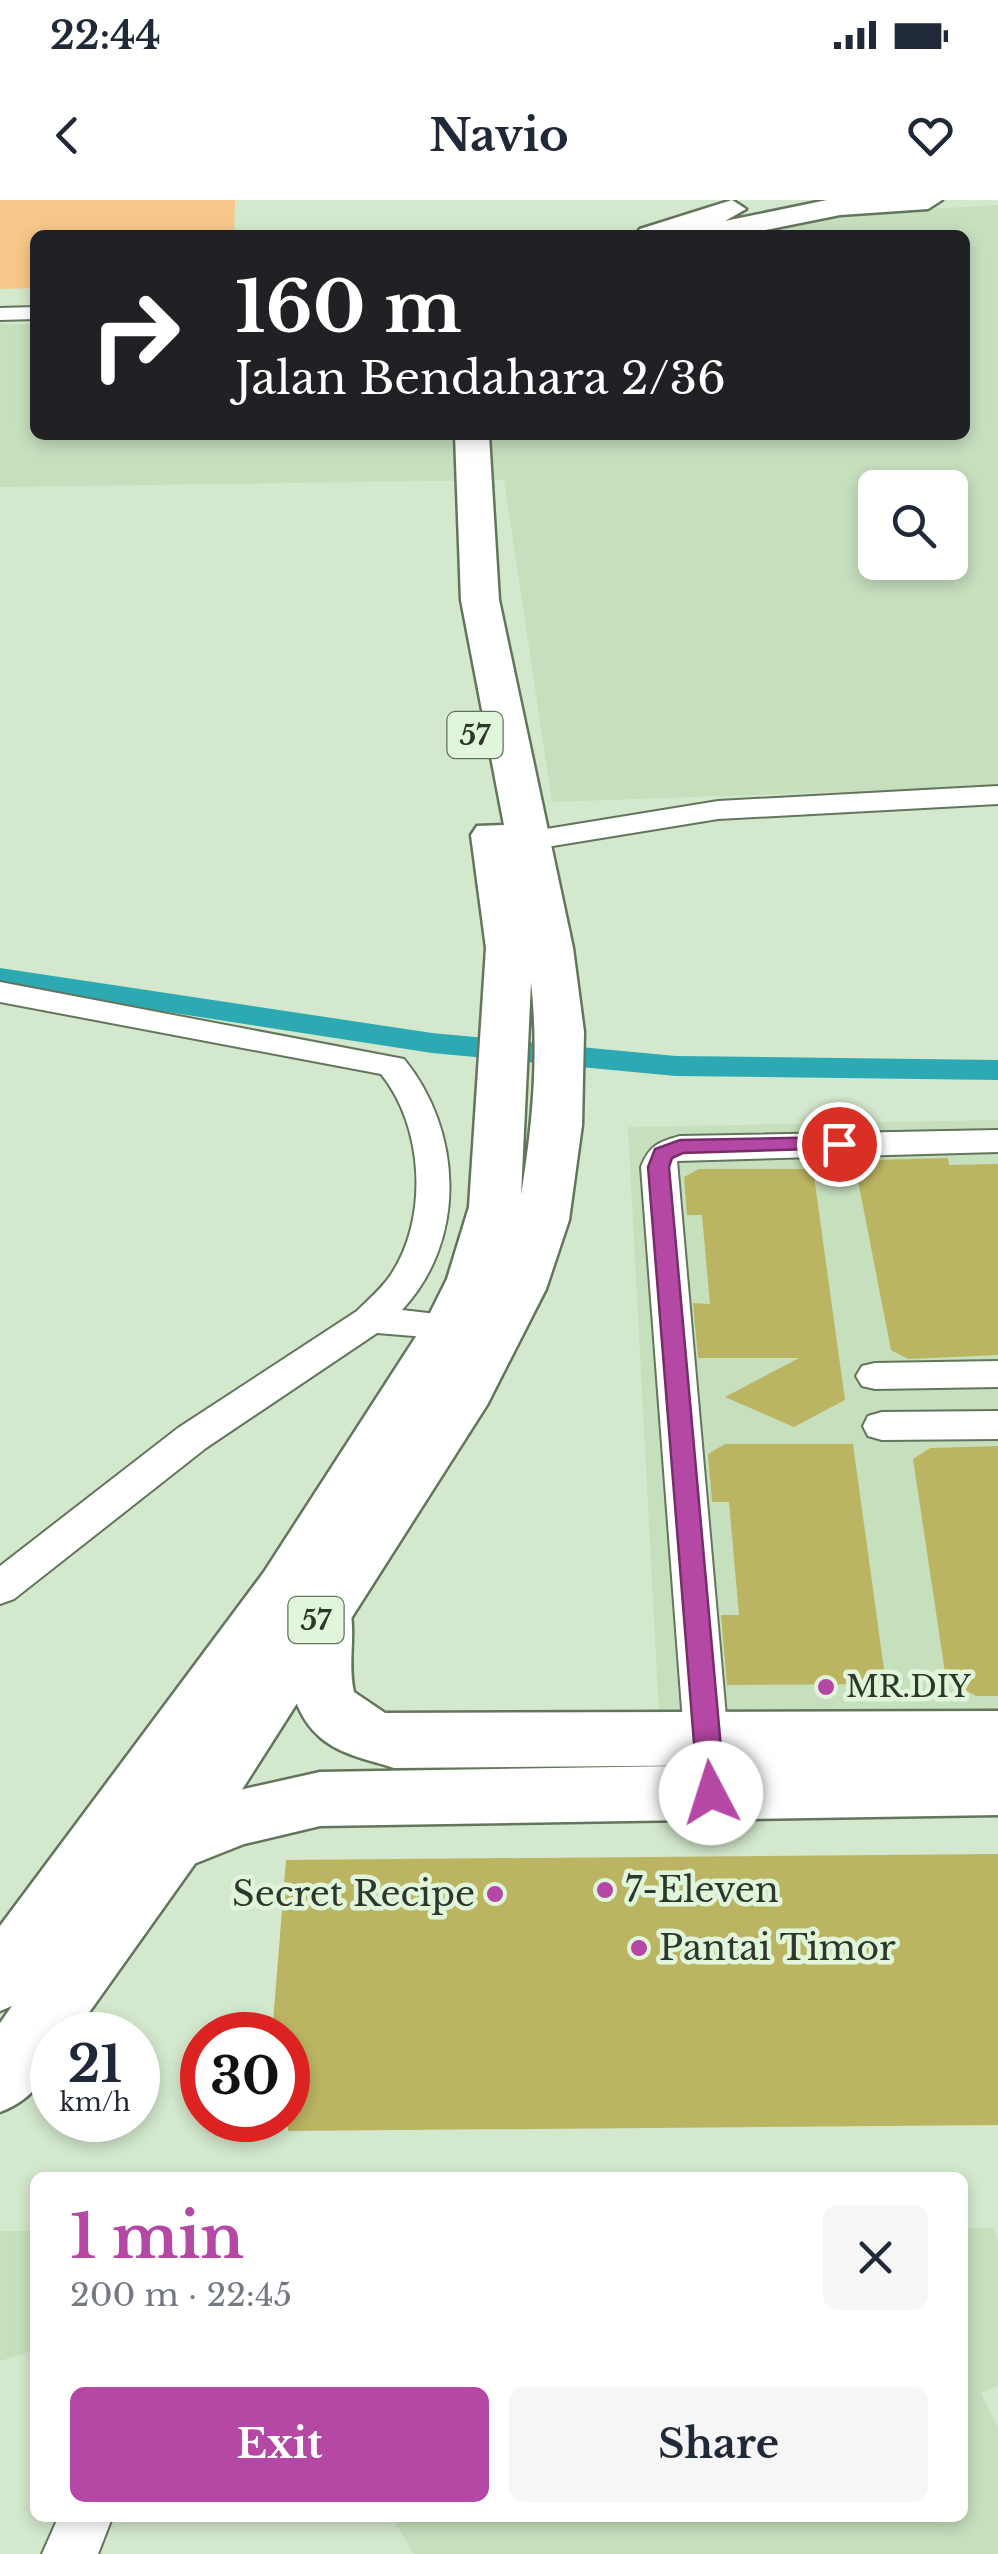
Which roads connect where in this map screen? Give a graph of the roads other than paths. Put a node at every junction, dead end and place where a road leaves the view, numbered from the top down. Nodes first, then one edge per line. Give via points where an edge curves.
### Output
1 (754, 200) edge
2 (790, 200) edge
3 (928, 200) edge
4 (726, 210) junction
5 (665, 230) edge
6 (722, 230) edge
7 (30, 313) edge
8 (0, 314) edge
9 (450, 440) edge
10 (472, 440) edge
11 (998, 796) edge
12 (528, 840) junction
13 (0, 992) edge
14 (998, 1141) edge
15 (370, 1320) junction
16 (450, 1326) junction
17 (998, 1374) edge
18 (874, 1376) dead end
19 (882, 1426) dead end
20 (998, 1426) edge
21 (0, 1588) edge
22 (324, 1609) junction
23 (998, 1737) edge
24 (709, 1767) junction
25 (998, 1788) edge
26 (171, 1845) junction
27 (0, 1980) edge
28 (0, 2079) edge
29 (83, 2522) edge
30 (70, 2554) edge

1 - 4 main road
2 - 4 main road
3 - 6 main road via 840,206
4 - 5 main road
7 - 8 street
9 - 16 main road, 57 via 452,594 509,948 494,1207 473,1279
10 - 12 main road, 57 via 480,600
11 - 12 street via 718,810
12 - 22 main road, 57 via 560,1032 558,1125 543,1220 518,1289 467,1392
13 - 15 street via 392,1066 418,1103 432,1158 426,1234 406,1281
14 - 24 street via 680,1147 663,1154 658,1167
15 - 16 street
15 - 21 street via 192,1438
16 - 27 main road, 57 via 285,1588
17 - 18 street
19 - 20 street
22 - 24 main road via 322,1693 357,1732 394,1742
22 - 26 main road, 57
23 - 24 main road
24 - 25 main road
24 - 26 main road via 320,1800 248,1813
26 - 28 main road, 57
29 - 30 street

